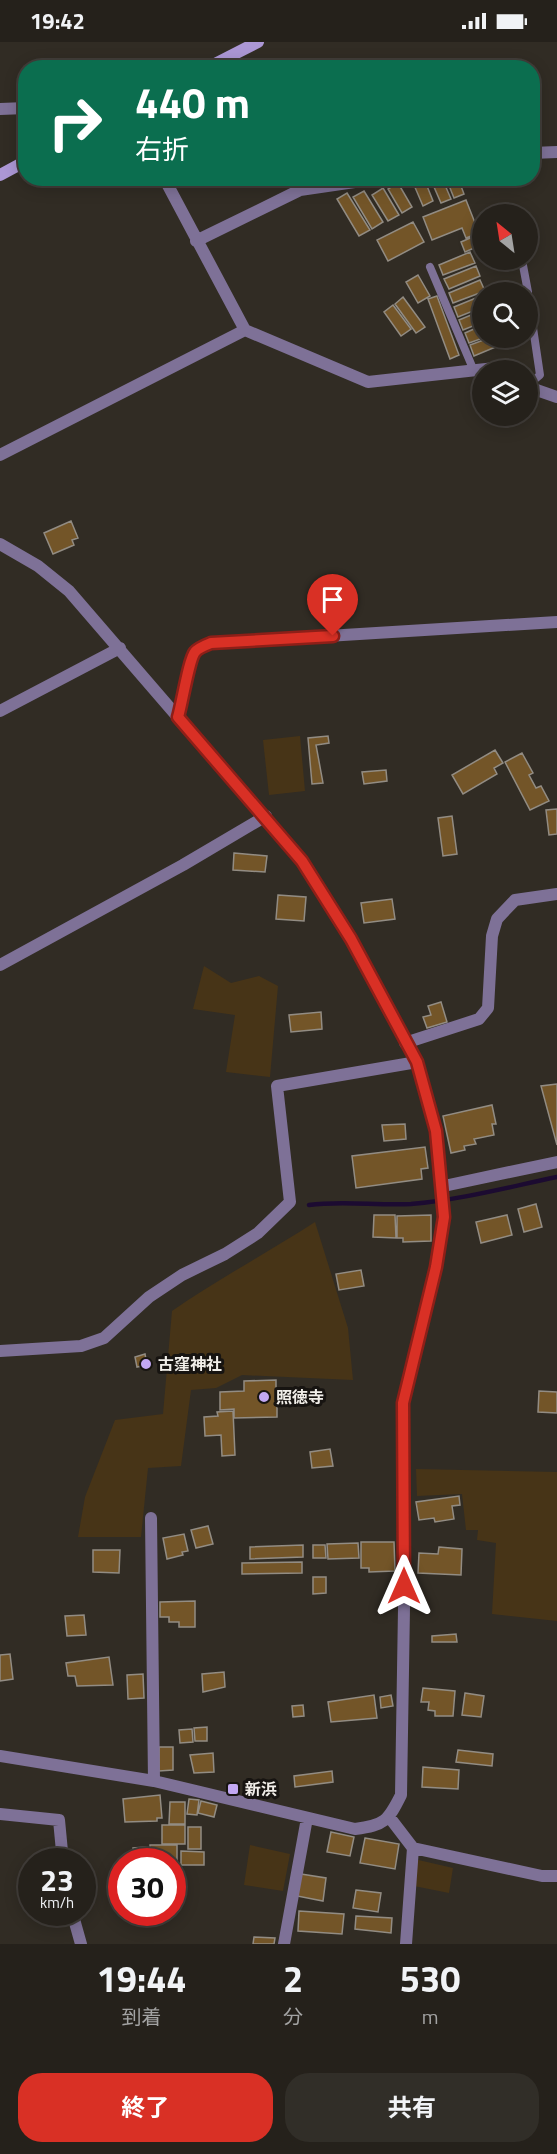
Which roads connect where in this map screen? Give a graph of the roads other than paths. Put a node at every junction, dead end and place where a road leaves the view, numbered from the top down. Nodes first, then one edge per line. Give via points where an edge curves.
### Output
1 (258, 42) edge
2 (223, 60) edge
3 (18, 108) edge
4 (0, 109) edge
5 (557, 152) edge
6 (540, 153) edge
7 (18, 165) edge
8 (0, 175) edge
9 (168, 186) edge
10 (327, 186) edge
11 (196, 241) junction
12 (430, 267) dead end
13 (245, 330) junction
14 (538, 361) edge
15 (472, 366) edge
16 (472, 371) edge
17 (538, 377) edge
18 (538, 390) edge
19 (557, 397) edge
20 (0, 455) edge
21 (0, 544) edge
22 (557, 622) edge
23 (120, 648) junction
24 (0, 711) edge
25 (178, 717) junction
26 (266, 816) junction
27 (557, 894) edge
28 (0, 965) edge
29 (405, 1043) junction
30 (417, 1062) junction
31 (557, 1162) edge
32 (444, 1190) junction
33 (0, 1350) edge
34 (151, 1518) dead end
35 (0, 1756) edge
36 (154, 1781) junction
37 (0, 1814) edge
38 (307, 1818) junction
39 (390, 1818) junction
40 (62, 1848) edge
41 (413, 1848) junction
42 (557, 1876) edge
43 (76, 1926) edge
44 (81, 1944) edge
45 (284, 1944) edge
46 (406, 1944) edge

1 - 2 street
3 - 4 street
5 - 6 street
7 - 8 street
9 - 11 street
10 - 11 street via 300,190
11 - 13 street
12 - 15 lane
13 - 16 street via 368,382
13 - 20 street
14 - 17 lane
18 - 19 street
21 - 23 street via 38,566 69,591
22 - 25 street via 211,643 195,650
23 - 24 street
23 - 25 street
25 - 26 street
26 - 28 street
26 - 29 street via 302,861 351,939
27 - 29 street via 515,900 497,919 492,936 488,1008 478,1019
29 - 30 street
30 - 32 street via 436,1131
30 - 33 street via 277,1086 290,1202 258,1233 149,1297 104,1338 81,1346
31 - 32 street
32 - 39 street via 436,1267 403,1403 401,1795
34 - 36 street
35 - 36 street
36 - 38 street
37 - 40 street via 59,1820
38 - 39 street via 355,1829 376,1826
38 - 45 street
39 - 41 street
41 - 42 street
41 - 46 street
43 - 44 street

